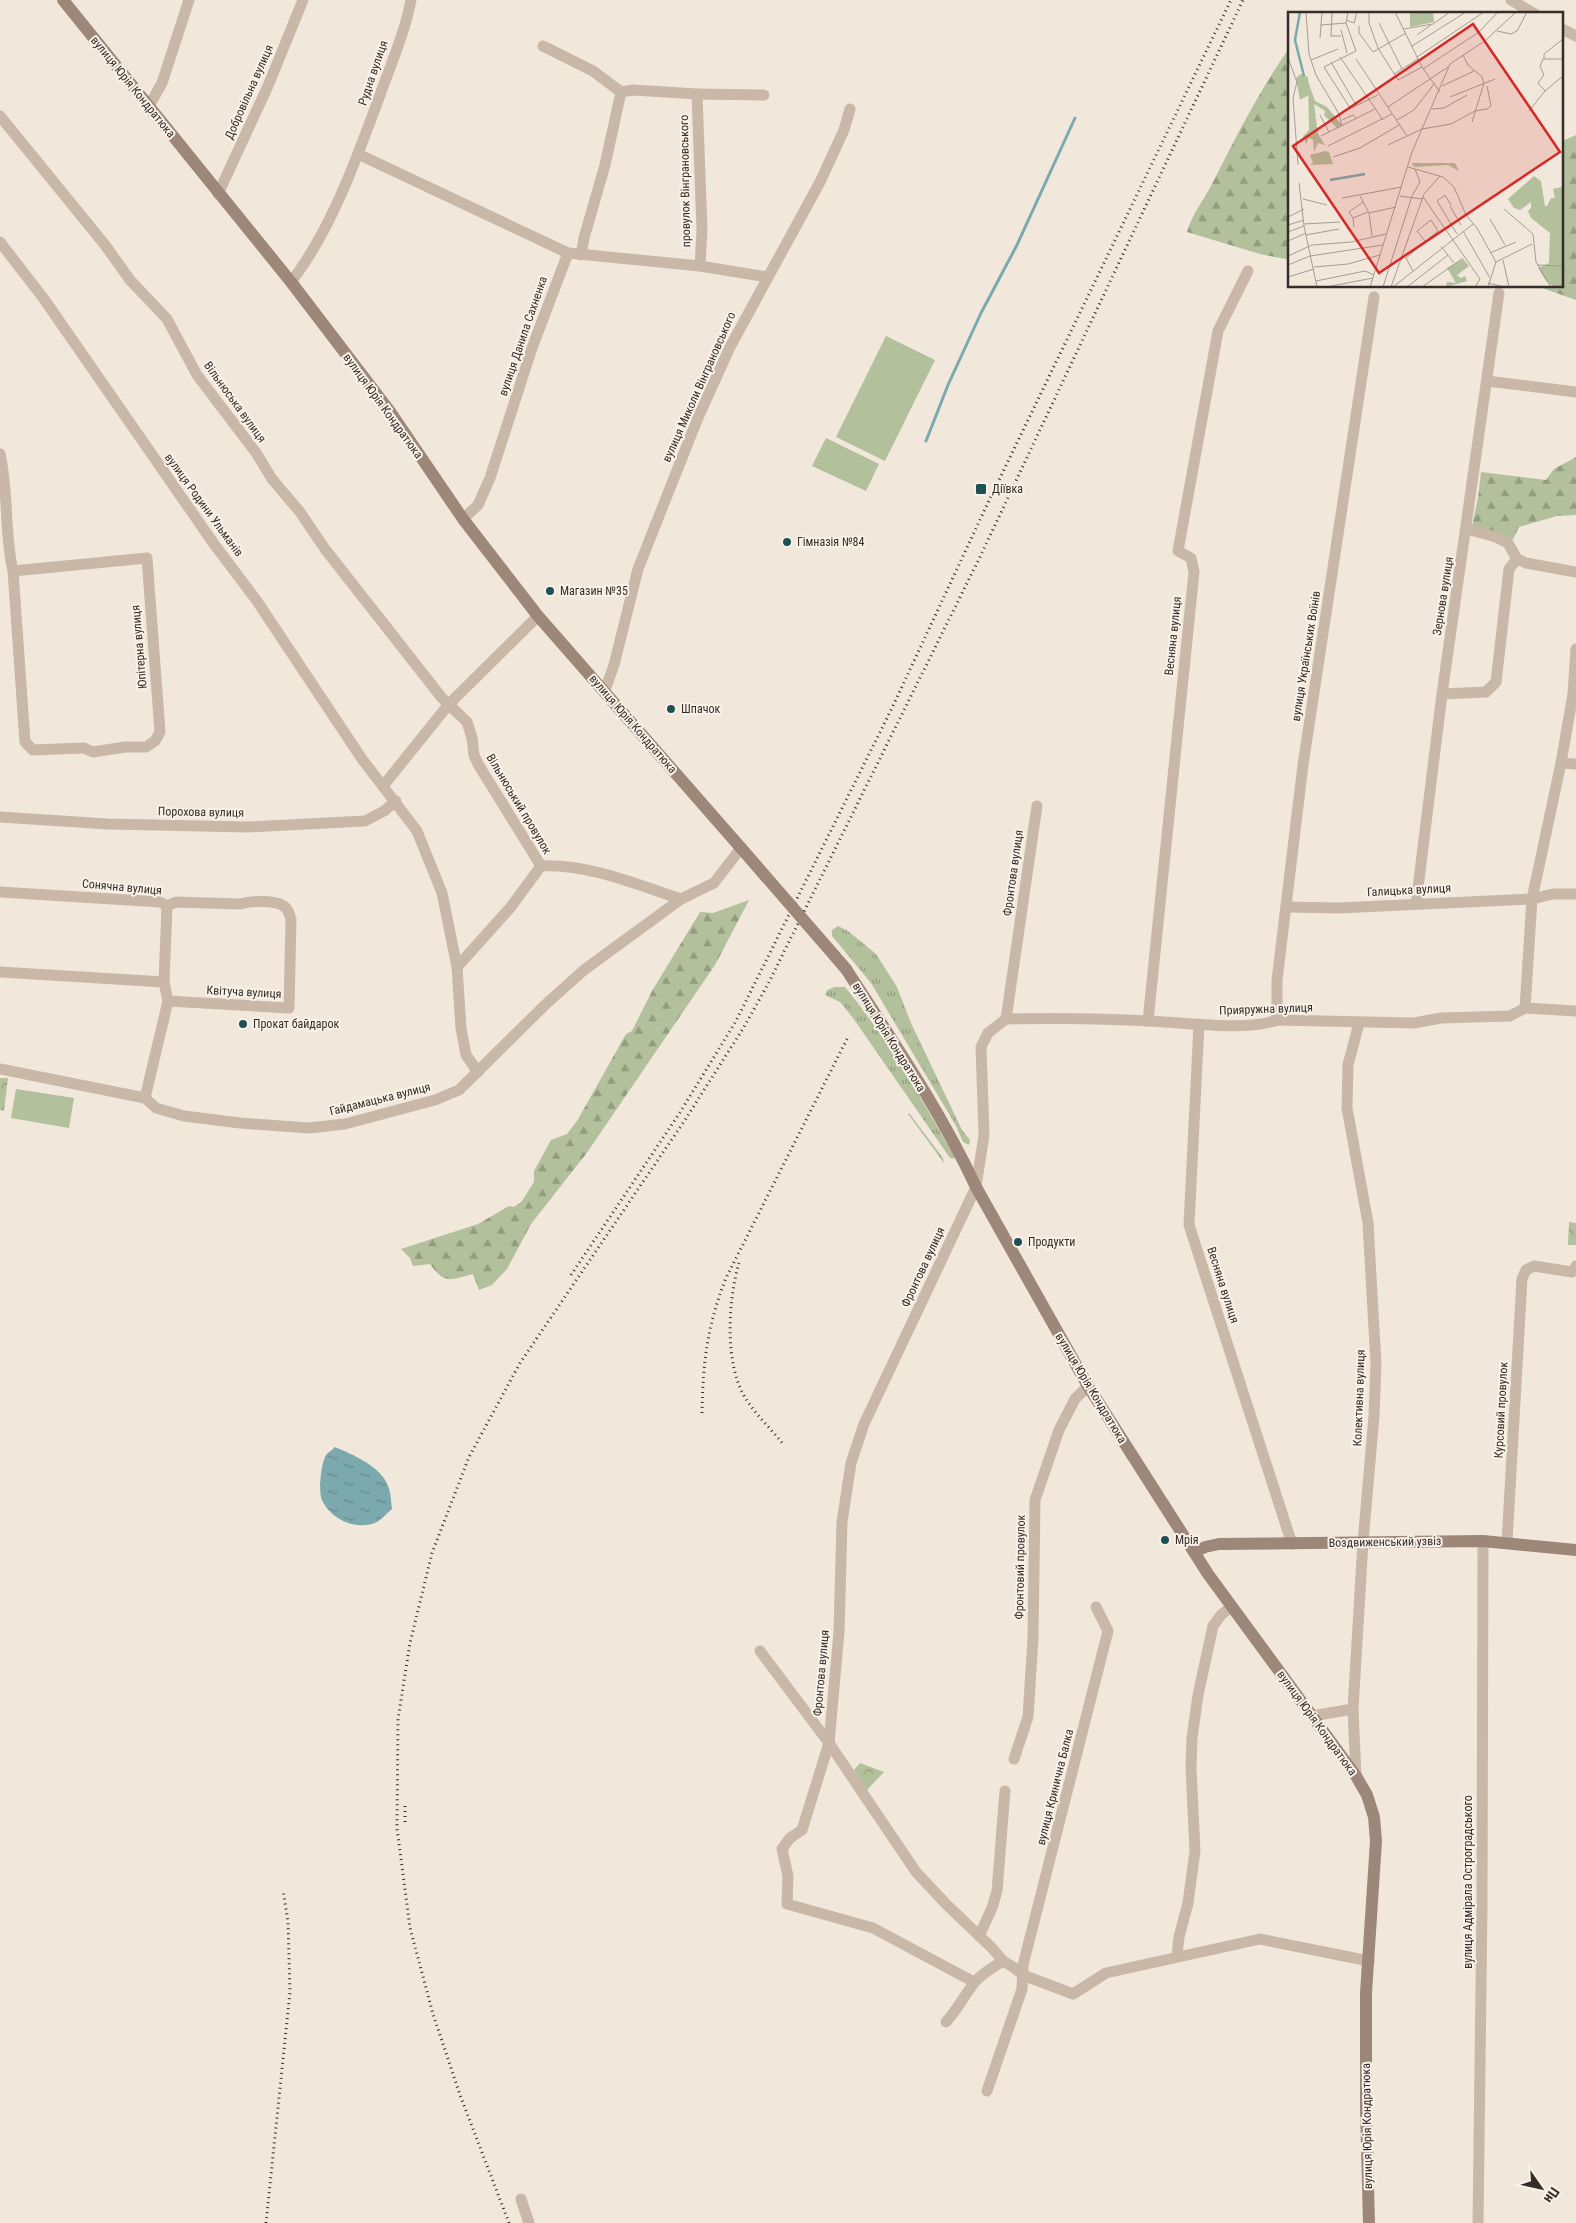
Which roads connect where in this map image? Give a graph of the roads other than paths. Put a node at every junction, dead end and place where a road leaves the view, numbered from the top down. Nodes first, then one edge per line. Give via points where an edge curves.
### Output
1 (63, 0) edge
2 (189, 0) edge
3 (303, 0) edge
4 (411, 0) edge
5 (1511, 0) edge
6 (1532, 12) edge
7 (1564, 30) edge
8 (1576, 36) edge
9 (543, 46) dead end
10 (621, 92) junction
11 (697, 94) junction
12 (764, 94) dead end
13 (149, 106) junction
14 (850, 110) dead end
15 (0, 116) edge
16 (358, 154) junction
17 (218, 194) junction
18 (0, 242) edge
19 (568, 253) junction
20 (581, 255) junction
21 (700, 266) junction
22 (1248, 271) dead end
23 (767, 277) junction
24 (291, 282) junction
25 (1499, 294) dead end
26 (1374, 296) dead end
27 (1487, 381) junction
28 (1576, 392) edge
29 (0, 454) edge
30 (463, 519) junction
31 (1467, 530) junction
32 (1517, 559) junction
33 (13, 571) junction
34 (1576, 572) edge
35 (538, 616) junction
36 (1576, 649) edge
37 (605, 690) junction
38 (1442, 694) junction
39 (1575, 694) edge
40 (448, 704) junction
41 (1562, 763) junction
42 (1576, 764) edge
43 (383, 786) junction
44 (396, 801) junction
45 (1037, 806) dead end
46 (0, 817) edge
47 (741, 848) junction
48 (540, 866) junction
49 (0, 892) edge
50 (1576, 894) edge
51 (681, 899) junction
52 (1532, 899) junction
53 (1416, 904) junction
54 (167, 906) junction
55 (1286, 907) junction
56 (291, 919) joint
57 (457, 967) junction
58 (0, 972) edge
59 (164, 982) junction
60 (168, 1001) junction
61 (1524, 1008) junction
62 (1576, 1011) edge
63 (1006, 1019) junction
64 (1277, 1020) junction
65 (1148, 1021) junction
66 (1359, 1023) junction
67 (1199, 1024) junction
68 (0, 1069) edge
69 (478, 1072) junction
70 (145, 1098) junction
71 (976, 1187) junction
72 (1575, 1271) edge
73 (1088, 1386) junction
74 (1482, 1541) junction
75 (1363, 1542) junction
76 (1507, 1542) junction
77 (1292, 1544) junction
78 (1576, 1550) edge
79 (1195, 1552) junction
80 (1231, 1606) junction
81 (1096, 1608) dead end
82 (760, 1651) dead end
83 (1353, 1709) junction
84 (1312, 1716) junction
85 (829, 1743) junction
86 (1014, 1759) dead end
87 (1356, 1776) junction
88 (1005, 1791) dead end
89 (979, 1936) junction
90 (1177, 1956) junction
91 (1369, 1960) junction
92 (1003, 1961) junction
93 (1023, 1975) junction
94 (974, 1982) junction
95 (946, 2022) dead end
96 (987, 2091) dead end
97 (522, 2199) dead end
98 (530, 2223) edge
99 (1368, 2223) edge
100 (1478, 2223) edge

1 - 13 street, вулиця Юрія Кондратюка
2 - 13 street via 162,83
3 - 17 street, Добровільна вулиця
4 - 16 street, Рудна вулиця
5 - 6 street
7 - 8 street
9 - 10 street via 593,71
10 - 11 street
10 - 20 street
11 - 12 street
11 - 21 street, провулок Вінграновського via 702,230
13 - 17 street, вулиця Юрія Кондратюка
14 - 23 street, вулиця Миколи Вінграновського via 820,182
15 - 40 street, Вільнюська вулиця via 105,244 130,280 166,319 196,375 257,454 272,479
16 - 19 street
16 - 24 street, Рудна вулиця via 332,212 303,267
17 - 24 street, вулиця Юрія Кондратюка
18 - 43 street, вулиця Родини Ульманів via 44,299
19 - 20 street, провулок Вінграновського
19 - 30 street, вулиця Данила Сахненка via 532,348 490,478 478,505
20 - 21 street, провулок Вінграновського
21 - 23 street, провулок Вінграновського
22 - 65 street, Весняна вулиця via 1218,331 1178,551 1191,558 1194,572
23 - 37 street, вулиця Миколи Вінграновського via 696,420 659,513 638,569
24 - 30 street, вулиця Юрія Кондратюка via 391,412
25 - 27 street, Зернова вулиця
26 - 55 street, вулиця Українських Воїнів via 1303,765
27 - 28 street
27 - 31 street, Зернова вулиця
29 - 33 street
30 - 35 street, вулиця Юрія Кондратюка
31 - 32 street via 1508,543
31 - 38 street, Зернова вулиця
32 - 34 street
32 - 38 street via 1509,569 1496,682 1486,692
33 - 33 street, Юпітерна вулиця via 25,742 33,750 84,748 93,752 146,747 155,742 160,732 146,558
35 - 37 street, вулиця Юрія Кондратюка
35 - 40 street
36 - 39 street
37 - 47 street, вулиця Юрія Кондратюка
38 - 53 street, Зернова вулиця
39 - 41 street
40 - 43 street
40 - 48 street, Вільнюський провулок via 467,722 478,764
41 - 42 street
41 - 52 street
43 - 44 street, вулиця Родини Ульманів
44 - 46 street, Порохова вулиця via 365,821 284,825 178,826
44 - 57 street, вулиця Родини Ульманів via 417,831 442,893
45 - 63 street, Фронтова вулиця
47 - 51 street, Гайдамацька вулиця via 714,883
47 - 71 street, вулиця Юрія Кондратюка, bridge via 846,969 908,1066
48 - 51 street, Вільнюський провулок via 557,865 618,878
48 - 57 street, Вільнюський провулок via 510,908
49 - 54 street, Сонячна вулиця via 160,902
50 - 52 street, Галицька вулиця via 1553,894
51 - 69 street, Гайдамацька вулиця via 584,970
52 - 53 street, Галицька вулиця
52 - 61 street
53 - 55 street, Галицька вулиця
54 - 56 street, Сонячна вулиця via 176,902 279,903 286,908
54 - 59 street
55 - 64 street, вулиця Українських Воїнів
56 - 60 street, Квітуча вулиця via 289,1008
57 - 69 street, вулиця Родини Ульманів via 466,1055
58 - 59 street
59 - 60 street
60 - 70 street
61 - 62 street
61 - 66 street, Прияружна вулиця via 1510,1016 1441,1018 1414,1023
63 - 65 street, Прияружна вулиця
63 - 71 street, Фронтова вулиця via 988,1033 981,1047 984,1135
64 - 66 street, Прияружна вулиця
64 - 67 street, Прияружна вулиця via 1265,1025
65 - 67 street, Прияружна вулиця
66 - 75 street, Колективна вулиця via 1348,1065 1347,1108 1368,1223 1376,1364
67 - 77 street, Весняна вулиця via 1189,1225
68 - 70 street, Гайдамацька вулиця
69 - 70 street, Гайдамацька вулиця via 458,1090 435,1100 345,1124 309,1128 184,1116 156,1108
71 - 73 street, вулиця Юрія Кондратюка
71 - 85 street, Фронтова вулиця via 864,1424 851,1463 842,1522
72 - 76 street, Курсовий провулок via 1534,1266 1526,1270 1522,1279
73 - 79 street, вулиця Юрія Кондратюка
73 - 86 street, Фронтовий провулок via 1075,1399 1059,1430 1035,1500 1028,1717
74 - 75 street, Воздвиженський узвіз
74 - 76 street, Воздвиженський узвіз
74 - 100 street, вулиця Адмірала Остроградського
75 - 77 street, Воздвиженський узвіз
75 - 83 street, Колективна вулиця
76 - 78 street, Воздвиженський узвіз
77 - 79 street, Воздвиженський узвіз via 1219,1544
79 - 80 street, вулиця Юрія Кондратюка
80 - 84 street, вулиця Юрія Кондратюка
80 - 90 street via 1213,1626 1198,1695 1192,1738 1195,1851
81 - 93 street, вулиця Кринична Балка via 1108,1631
82 - 85 street, Фронтова вулиця
83 - 84 street
83 - 87 street, Колективна вулиця
84 - 87 street, вулиця Юрія Кондратюка
85 - 89 street via 916,1872
85 - 94 street, Фронтова вулиця via 802,1830 782,1849 788,1876 787,1904 873,1928
87 - 91 street, вулиця Юрія Кондратюка via 1374,1817 1376,1841
88 - 89 street via 997,1891
89 - 92 street
90 - 91 street via 1260,1939
90 - 93 street via 1106,1973 1073,1994
91 - 99 street, вулиця Юрія Кондратюка via 1366,2089
92 - 93 street
92 - 94 street
93 - 96 street, вулиця Кринична Балка via 1022,1989
94 - 95 street via 957,2011
97 - 98 street

